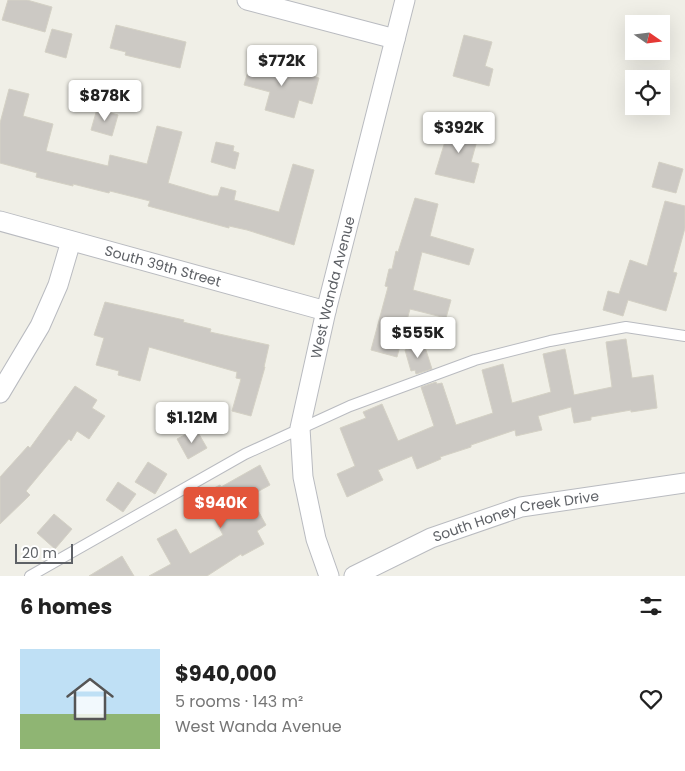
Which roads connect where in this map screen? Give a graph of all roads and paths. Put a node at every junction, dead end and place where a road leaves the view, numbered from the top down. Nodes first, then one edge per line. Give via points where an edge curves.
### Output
1 (246, 0) edge
2 (405, 0) edge
3 (395, 39) junction
4 (0, 221) edge
5 (70, 241) junction
6 (326, 311) junction
7 (685, 336) edge
8 (0, 394) edge
9 (300, 428) junction
10 (685, 483) edge
11 (30, 576) edge
12 (329, 576) edge
13 (354, 576) edge

1 - 3 street
2 - 3 street, West Wanda Avenue
3 - 6 street, West Wanda Avenue
4 - 5 street, South 39th Street
5 - 6 street, South 39th Street
5 - 8 street via 58,285 44,318
6 - 9 street, West Wanda Avenue
7 - 9 lane via 626,328 550,341 475,360
9 - 11 lane via 245,454
9 - 12 street, West Wanda Avenue via 303,477 316,539
10 - 13 street, South Honey Creek Drive via 520,507 431,538

